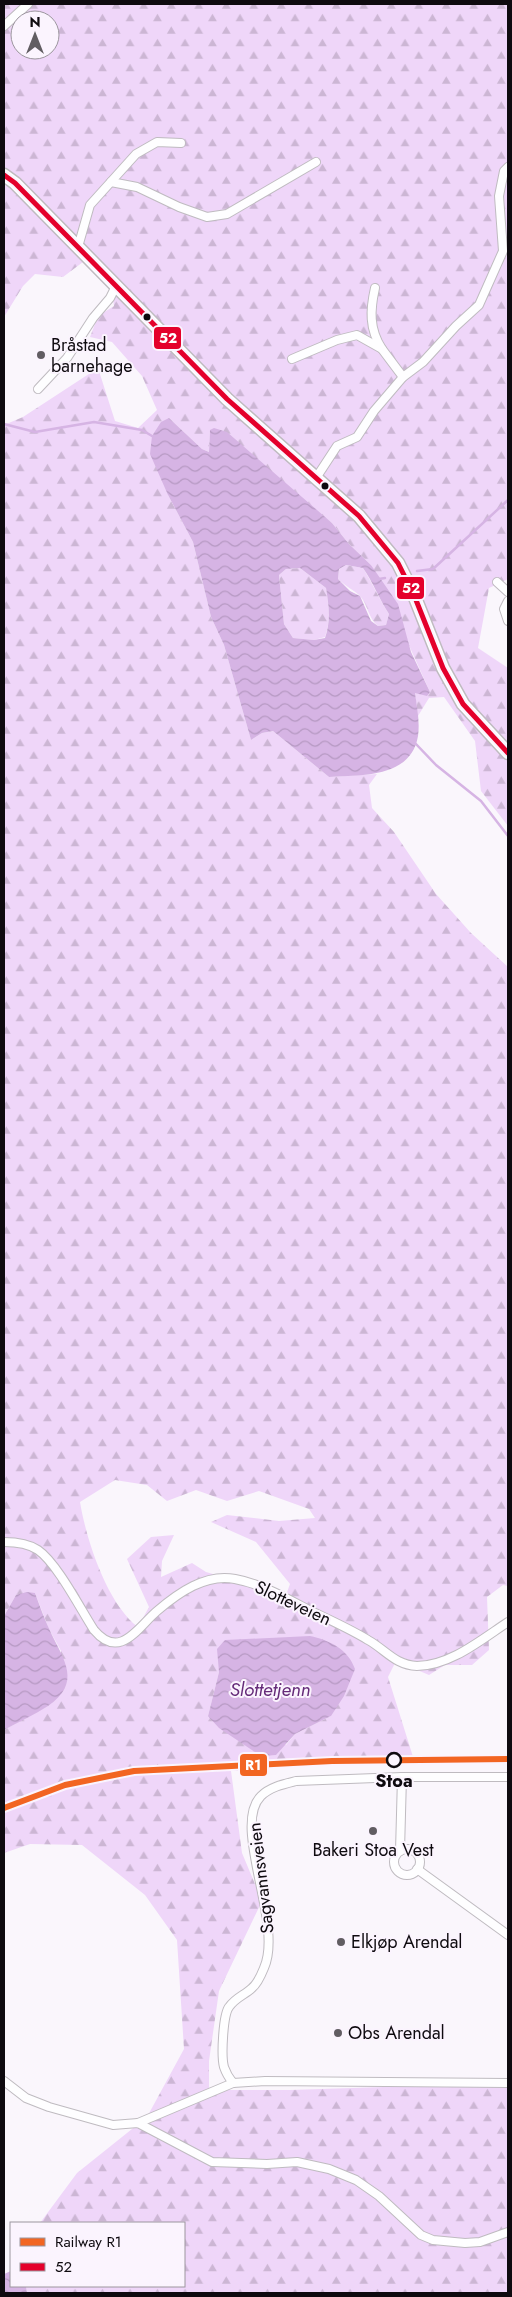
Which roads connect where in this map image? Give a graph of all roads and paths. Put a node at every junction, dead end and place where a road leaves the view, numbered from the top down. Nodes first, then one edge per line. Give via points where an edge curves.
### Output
1 (28, 4) edge
2 (4, 26) edge
3 (180, 143) dead end
4 (316, 162) dead end
5 (508, 167) edge
6 (4, 175) edge
7 (111, 182) junction
8 (78, 247) junction
9 (116, 286) junction
10 (374, 288) dead end
11 (382, 349) junction
12 (292, 359) dead end
13 (403, 377) junction
14 (38, 389) dead end
15 (316, 478) junction
16 (497, 582) dead end
17 (508, 592) edge
18 (508, 601) edge
19 (508, 621) edge
20 (508, 753) edge
21 (4, 1542) edge
22 (508, 1622) edge
23 (402, 1777) junction
24 (508, 1777) edge
25 (400, 1851) junction
26 (417, 1869) junction
27 (508, 1935) edge
28 (4, 2081) edge
29 (233, 2083) junction
30 (508, 2083) edge
31 (138, 2123) junction
32 (508, 2232) edge

1 - 2 street
3 - 7 street via 157,142 136,154
4 - 7 street via 227,214 207,217 137,187
5 - 13 street via 498,196 503,251 479,305 423,362
6 - 8 main road
7 - 8 street via 90,205
8 - 9 main road
9 - 14 street via 67,358
9 - 15 main road via 227,399
10 - 11 street via 370,317
11 - 12 street via 358,335
11 - 13 street
13 - 15 street via 357,437 337,446
15 - 20 main road via 359,516 398,563 443,668 463,704
16 - 17 street
18 - 19 street via 504,609
21 - 22 street, Slotteveien via 39,1550 94,1630 100,1637 114,1643 123,1642 136,1633 157,1611 194,1585 217,1578 258,1584 370,1640 397,1662 407,1665 436,1662 465,1650
23 - 24 street, Sagvannsveien
23 - 25 street
23 - 29 street, Sagvannsveien via 296,1781 279,1785 262,1795 254,1806 254,1853 268,1926 268,1950 265,1967 253,1988 236,1998 227,2009 223,2063
25 - 26 street via 411,1850 417,1854
25 - 26 street via 394,1862 397,1869 407,1874
26 - 27 street
28 - 31 street via 26,2098 49,2107 113,2125
29 - 30 street
29 - 31 street
31 - 32 street via 212,2162 297,2162 329,2169 356,2180 380,2196 421,2235 433,2240 480,2242

